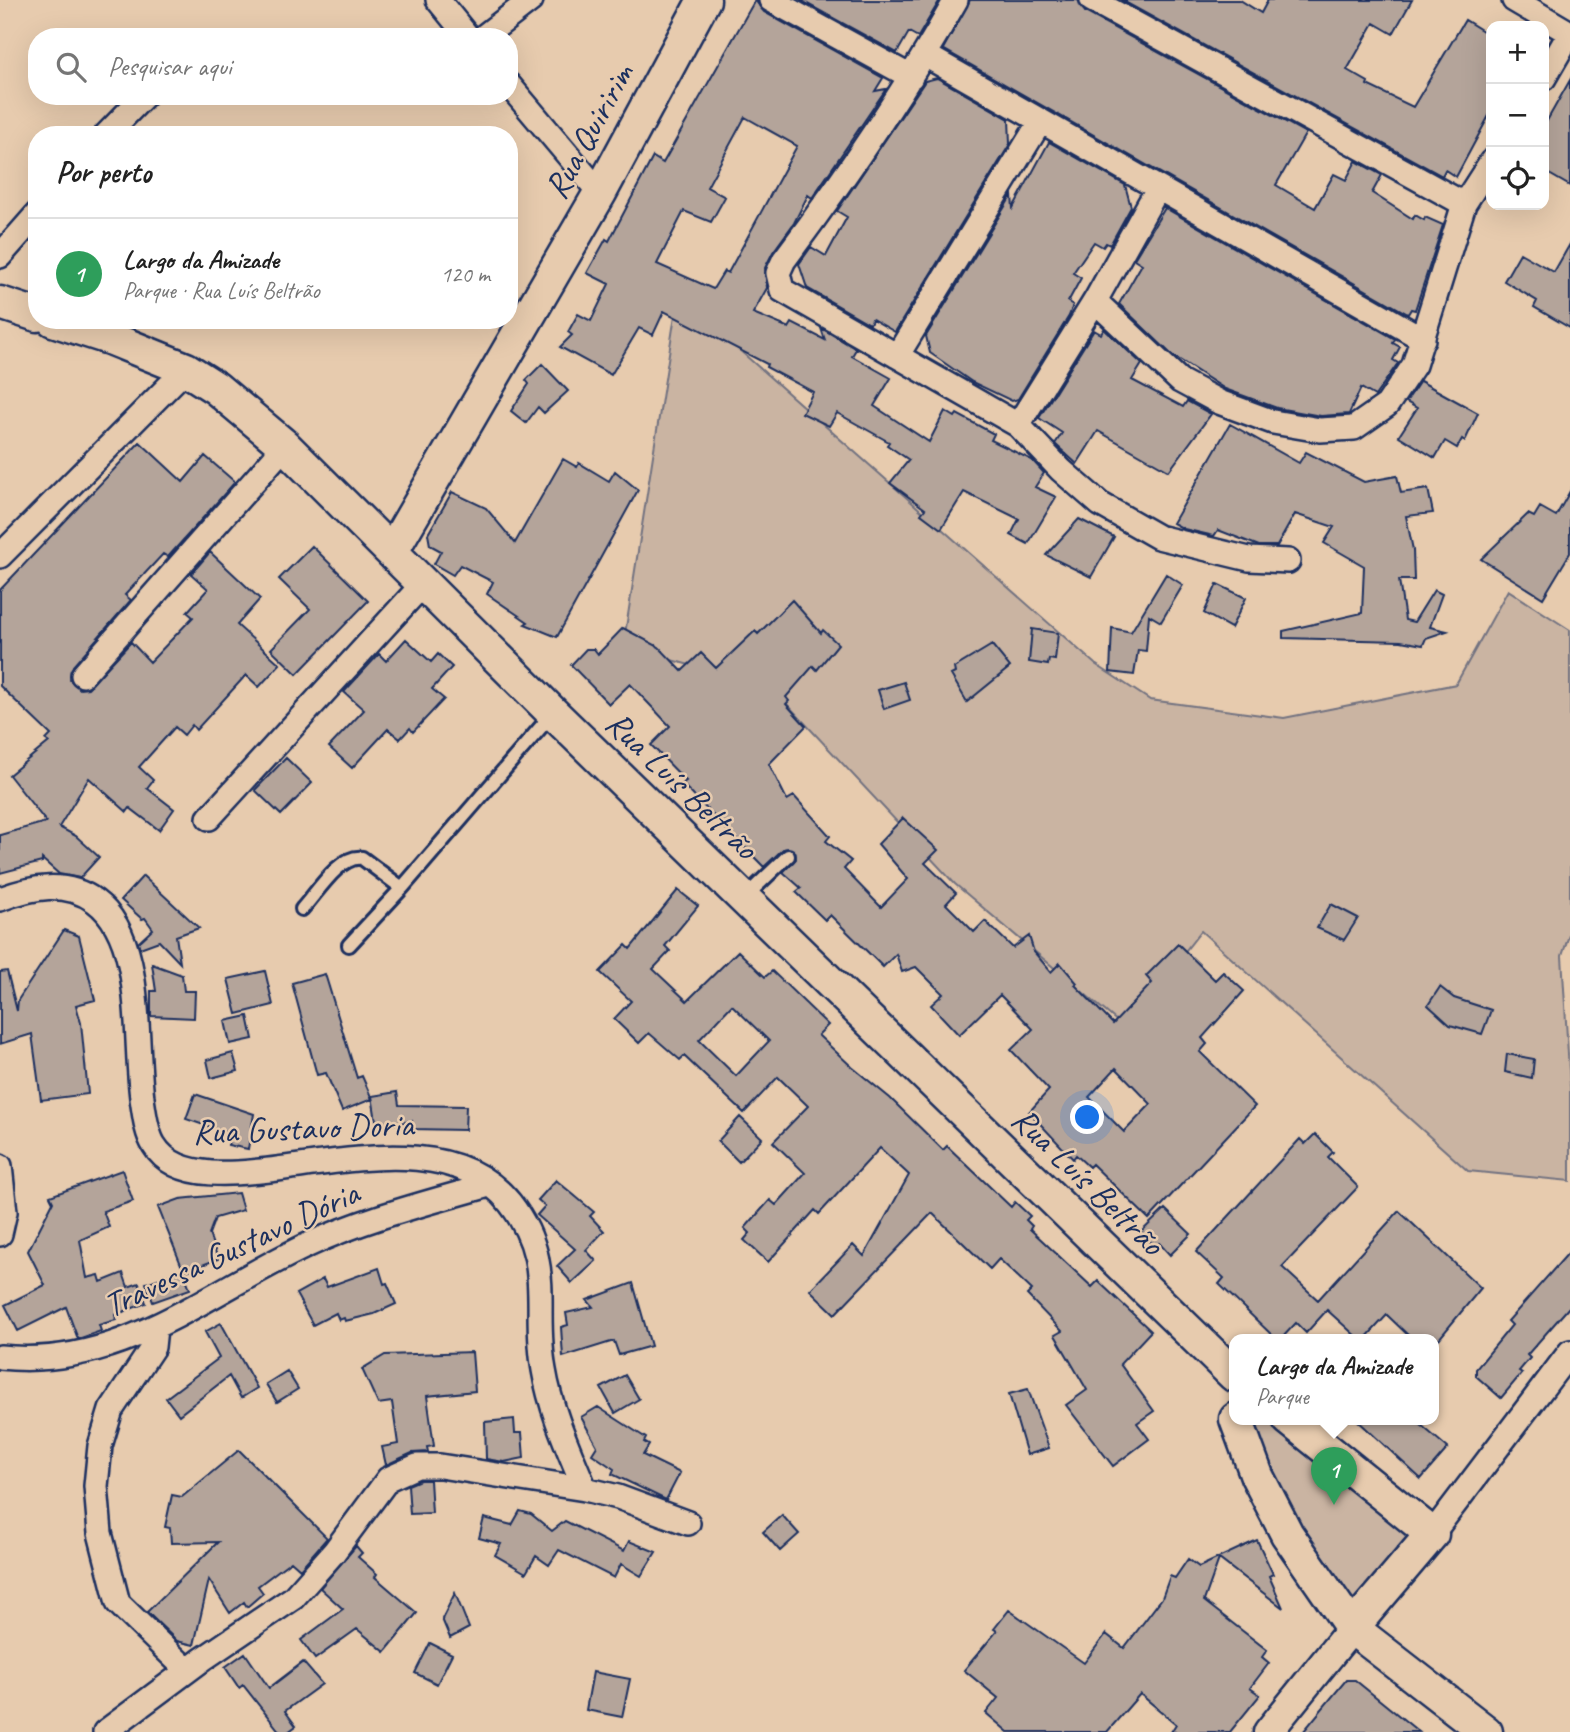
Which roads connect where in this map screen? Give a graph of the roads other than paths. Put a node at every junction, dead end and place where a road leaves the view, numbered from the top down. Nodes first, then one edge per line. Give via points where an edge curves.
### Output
1 (438, 0) edge
2 (531, 0) edge
3 (704, 0) edge
4 (771, 0) edge
5 (956, 0) edge
6 (1092, 0) edge
7 (1514, 0) edge
8 (461, 28) edge
9 (495, 28) edge
10 (1570, 33) edge
11 (925, 55) junction
12 (1549, 69) edge
13 (911, 77) junction
14 (518, 96) edge
15 (135, 105) edge
16 (1040, 122) junction
17 (115, 126) edge
18 (1486, 170) edge
19 (1157, 190) junction
20 (600, 193) junction
21 (1464, 204) junction
22 (28, 224) edge
23 (0, 256) edge
24 (1095, 301) junction
25 (0, 303) edge
26 (28, 312) edge
27 (81, 329) edge
28 (1423, 339) junction
29 (897, 356) junction
30 (186, 369) junction
31 (1018, 425) junction
32 (285, 446) junction
33 (392, 551) junction
34 (0, 556) edge
35 (1288, 561) dead end
36 (423, 584) junction
37 (83, 674) dead end
38 (553, 713) junction
39 (209, 818) dead end
40 (788, 856) dead end
41 (402, 888) junction
42 (743, 898) junction
43 (0, 899) edge
44 (302, 909) dead end
45 (349, 945) dead end
46 (0, 1166) edge
47 (489, 1185) junction
48 (0, 1234) edge
49 (155, 1328) junction
50 (1570, 1352) edge
51 (0, 1357) edge
52 (1227, 1369) edge
53 (1238, 1425) edge
54 (1296, 1425) edge
55 (585, 1489) junction
56 (688, 1523) dead end
57 (1432, 1534) junction
58 (1352, 1628) junction
59 (187, 1670) junction
60 (105, 1732) edge
61 (1268, 1732) edge
62 (1486, 1732) edge

1 - 8 street
2 - 9 street
3 - 20 main road, Rua Quiririm
4 - 13 street
5 - 11 street
6 - 21 street
7 - 10 street
10 - 12 street
11 - 13 street
11 - 16 street
13 - 29 street via 778,273 787,295
14 - 20 street
15 - 17 street
16 - 19 street
16 - 29 street
18 - 21 street
19 - 24 street
19 - 28 street
20 - 33 main road, Rua Quiririm
21 - 28 street
22 - 23 street
24 - 28 street via 1180,381 1273,422 1320,430 1354,428 1387,405 1415,365
24 - 31 street
25 - 26 main road
27 - 30 main road, Rua Luís Beltrão
29 - 31 street
30 - 32 main road, Rua Luís Beltrão
30 - 34 street
31 - 35 street via 1100,504 1158,537 1249,559
32 - 33 main road, Rua Luís Beltrão
32 - 37 street
33 - 36 main road, Rua Luís Beltrão
36 - 38 main road, Rua Luís Beltrão
36 - 39 street
38 - 41 lane
38 - 42 main road, Rua Luís Beltrão
40 - 42 lane
41 - 44 lane via 355,857 342,864
41 - 45 lane
42 - 52 main road, Rua Luís Beltrão
43 - 47 street, Rua Gustavo Doria via 30,888 59,887 85,893 109,911 124,936 132,971 137,1069 146,1124 154,1145 170,1163 202,1172 256,1172 400,1156 453,1162
46 - 48 street via 5,1212
47 - 49 street, Travessa Gustavo Dória via 368,1219 306,1246
47 - 55 street, Rua Gustavo Doria via 509,1202 534,1244 539,1262 543,1367
49 - 51 street, Travessa Gustavo Dória via 102,1350 51,1359
49 - 59 street via 153,1347 111,1410 100,1446 96,1486 100,1533 118,1603
50 - 57 street
53 - 58 main road, Rua Luís Beltrão via 1257,1476 1287,1534
54 - 57 main road
55 - 56 street
55 - 59 street via 476,1469 416,1466 388,1479 293,1598
57 - 58 main road
58 - 61 street
58 - 62 main road, Rua Luís Beltrão
59 - 60 street

